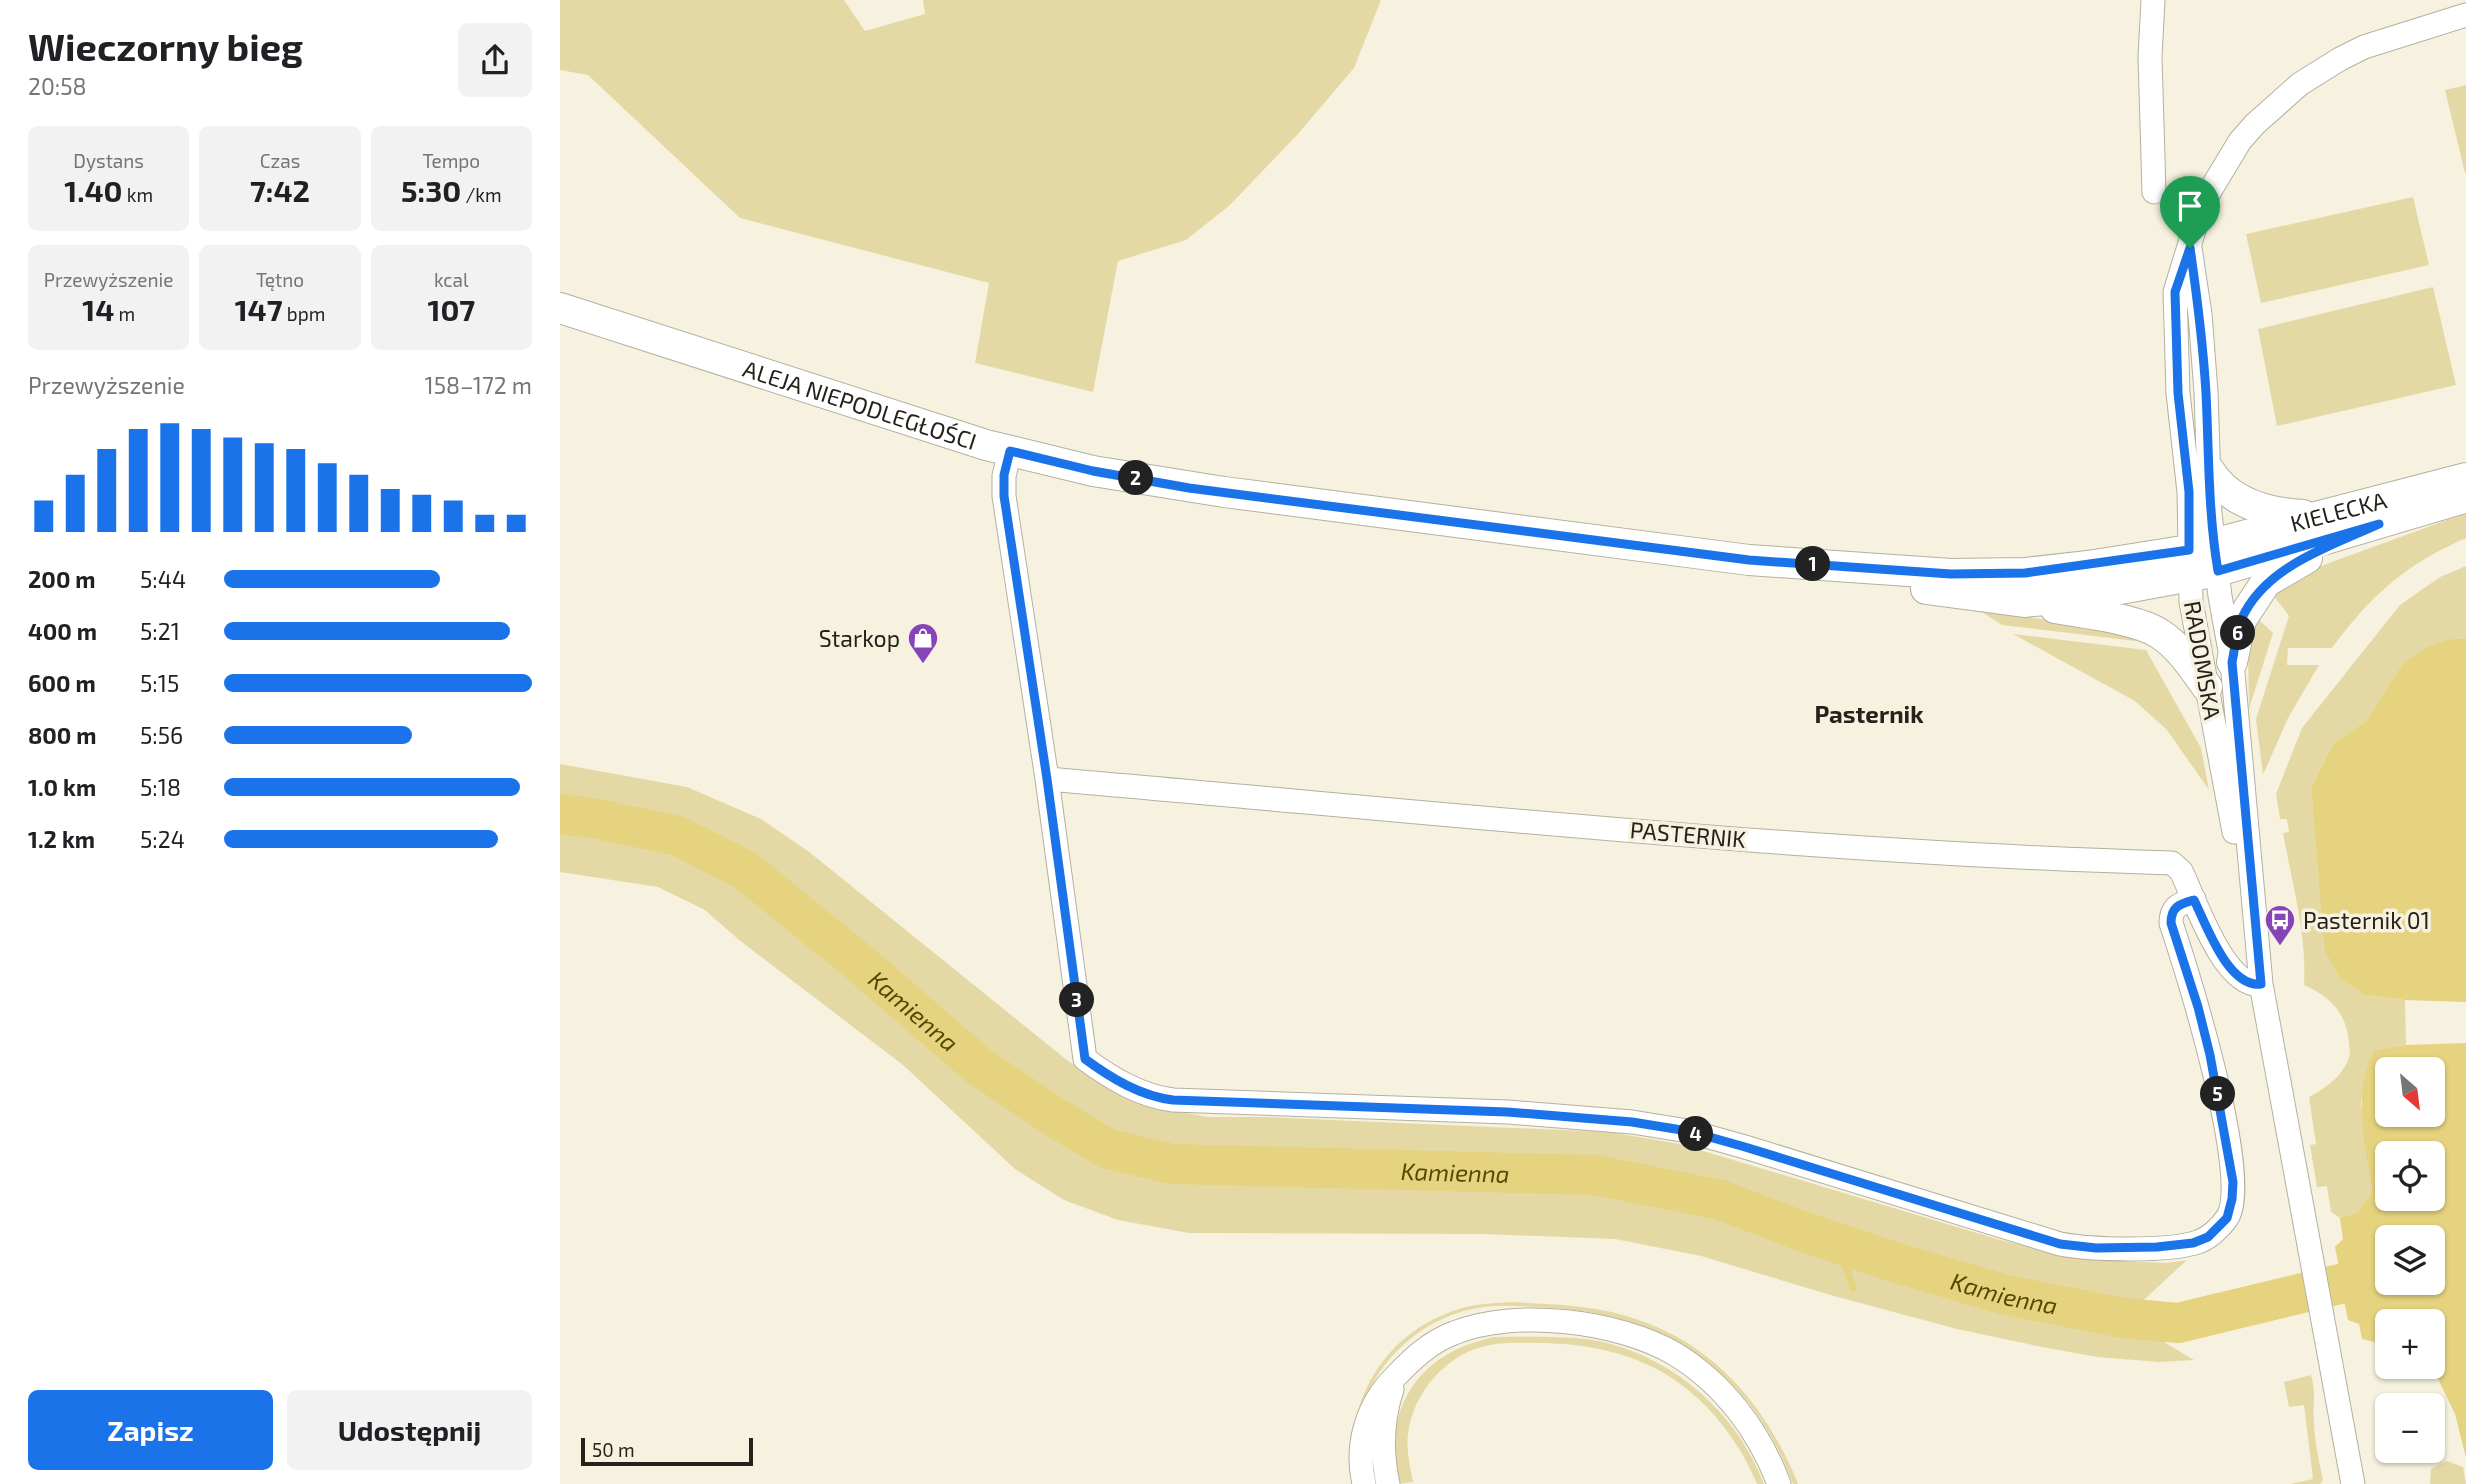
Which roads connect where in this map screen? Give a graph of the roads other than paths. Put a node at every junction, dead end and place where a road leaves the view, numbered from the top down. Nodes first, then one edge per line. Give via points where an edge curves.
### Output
1 (2153, 0) edge
2 (2466, 15) edge
3 (2154, 192) dead end
4 (2190, 248) junction
5 (560, 308) edge
6 (1010, 451) junction
7 (2208, 470) junction
8 (2466, 478) edge
9 (2466, 498) edge
10 (2317, 516) junction
11 (2379, 524) junction
12 (1749, 560) junction
13 (2203, 561) junction
14 (2024, 602) junction
15 (2232, 662) junction
16 (2207, 687) junction
17 (1047, 779) junction
18 (2194, 900) junction
19 (2255, 935) junction
20 (2261, 984) junction
21 (1401, 1370) junction
22 (1364, 1484) edge
23 (1388, 1484) edge
24 (1779, 1484) edge
25 (2353, 1484) edge

1 - 3 street
2 - 4 street via 2364,47 2292,90 2255,124 2226,163 2202,204
4 - 7 street via 2200,314
4 - 13 street via 2175,292 2178,393 2189,492
5 - 6 main road, ALEJA NIEPODLEGŁOŚCI
6 - 12 main road, ALEJA NIEPODLEGŁOŚCI via 1189,488
6 - 17 street via 1004,496
7 - 10 main road via 2223,489 2249,504 2267,511
7 - 13 street
8 - 10 main road, KIELECKA
9 - 11 main road, KIELECKA
10 - 13 main road, KIELECKA
11 - 13 main road, KIELECKA
11 - 15 main road via 2299,561 2266,582 2241,620
12 - 13 main road, ALEJA NIEPODLEGŁOŚCI via 1951,574
12 - 14 main road, ALEJA NIEPODLEGŁOŚCI
13 - 14 main road, ALEJA NIEPODLEGŁOŚCI via 2077,597
13 - 15 street, RADOMSKA
13 - 16 street, RADOMSKA via 2190,602
14 - 16 main road via 2149,628 2179,650
15 - 19 street, RADOMSKA
16 - 19 street, RADOMSKA
17 - 18 street, PASTERNIK via 1789,843 2172,863 2181,871
17 - 18 street via 1085,1059 1116,1081 1173,1100 1555,1115 1688,1131 2081,1248 2193,1243 2208,1237 2230,1212 2230,1155 2201,1017 2171,923 2177,905
18 - 20 street, PASTERNIK via 2229,967 2246,982
19 - 20 street, RADOMSKA
20 - 25 street, RADOMSKA
21 - 22 street via 1366,1422 1360,1455
21 - 23 street via 1391,1392 1384,1430
21 - 24 street via 1452,1333 1488,1323 1523,1320 1622,1331 1655,1343 1709,1378 1753,1431

